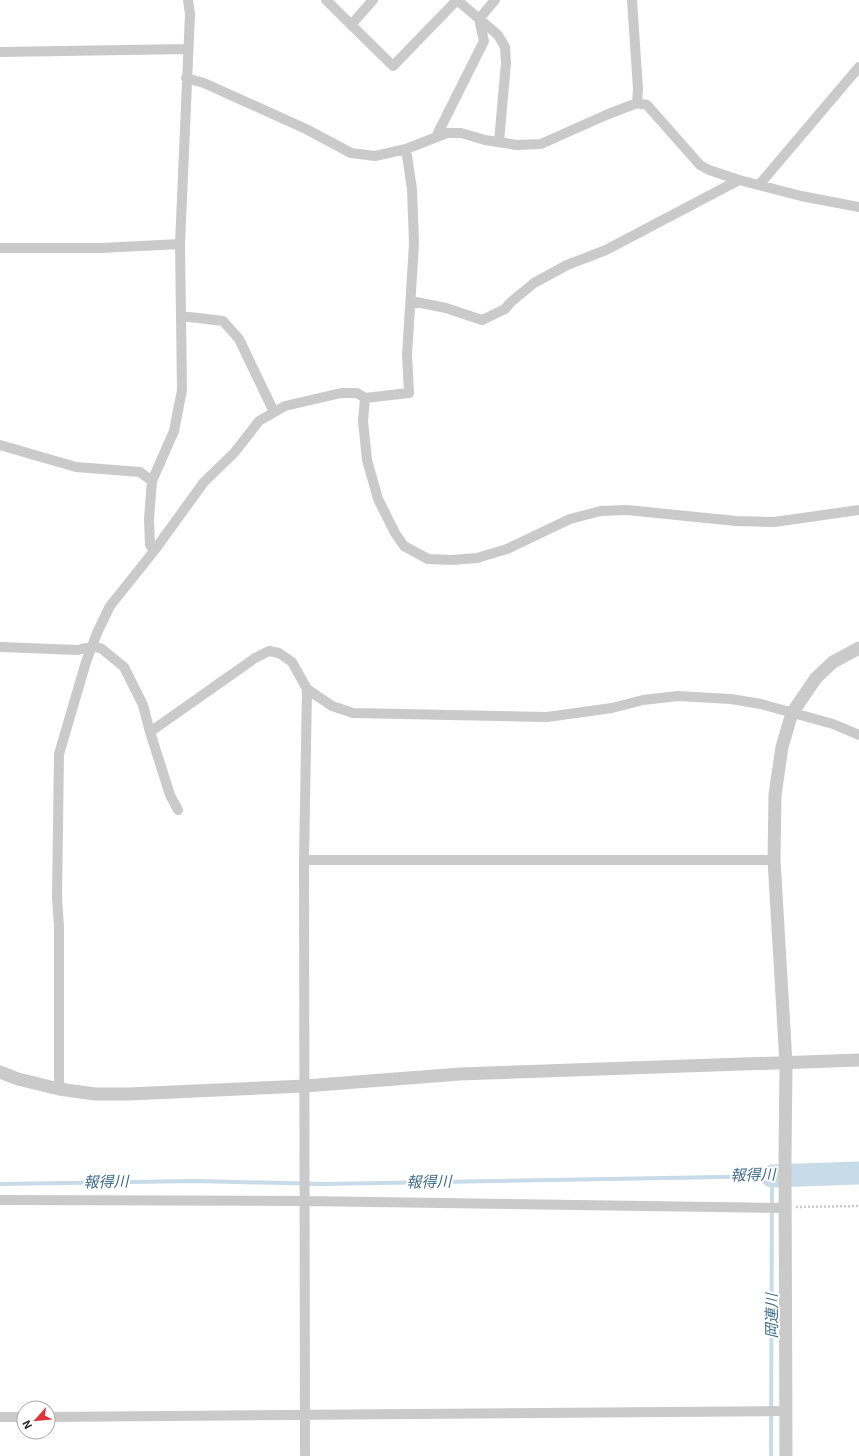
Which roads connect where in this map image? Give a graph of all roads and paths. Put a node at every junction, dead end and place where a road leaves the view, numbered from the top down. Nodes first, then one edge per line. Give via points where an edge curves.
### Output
1 (188, 0) edge
2 (326, 0) edge
3 (373, 0) edge
4 (457, 0) edge
5 (495, 0) edge
6 (632, 0) edge
7 (479, 19) junction
8 (351, 25) junction
9 (188, 48) junction
10 (0, 52) edge
11 (859, 67) edge
12 (186, 78) junction
13 (637, 103) junction
14 (437, 135) junction
15 (499, 142) junction
16 (406, 149) junction
17 (739, 180) junction
18 (759, 185) junction
19 (859, 207) edge
20 (180, 244) junction
21 (0, 248) edge
22 (411, 301) junction
23 (181, 316) junction
24 (365, 398) junction
25 (274, 412) junction
26 (0, 445) edge
27 (152, 481) junction
28 (859, 510) edge
29 (154, 551) junction
30 (93, 646) junction
31 (0, 647) edge
32 (859, 648) edge
33 (307, 689) junction
34 (792, 713) junction
35 (150, 732) junction
36 (859, 735) edge
37 (178, 810) dead end
38 (304, 860) junction
39 (774, 860) junction
40 (859, 1060) edge
41 (786, 1063) junction
42 (0, 1072) edge
43 (305, 1086) junction
44 (59, 1089) junction
45 (304, 1197) junction
46 (0, 1200) edge
47 (786, 1203) junction
48 (859, 1206) edge
49 (786, 1411) junction
50 (305, 1415) junction
51 (0, 1417) edge
52 (16, 1417) edge
53 (56, 1417) edge
54 (305, 1456) edge
55 (786, 1456) edge

1 - 9 street
2 - 8 street
3 - 8 street
4 - 7 street
4 - 8 street via 392,66
5 - 7 street
6 - 13 street
7 - 14 street via 484,41
7 - 15 street via 498,35 504,46 506,63
9 - 10 street
9 - 12 street
11 - 18 street
12 - 16 street via 204,83 306,129 351,153 374,156
12 - 20 street
13 - 15 street via 541,144 517,145
13 - 17 street via 647,106 700,164 709,170
14 - 15 street via 461,133
14 - 16 street
16 - 22 street via 414,244
17 - 18 street
17 - 22 street via 606,250 554,272 534,283 505,309 482,320 446,308
18 - 19 street
20 - 21 street via 101,248
20 - 23 street
22 - 24 street via 409,393
23 - 25 street via 223,321 239,339
23 - 27 street via 182,390 174,432
24 - 25 street via 356,393 341,393 285,406
24 - 28 street via 363,421 367,460 378,499 404,546 428,559 452,560 484,556 507,549 570,520 601,511 627,510 736,521 774,522
25 - 29 street via 259,421 234,453 204,482
26 - 27 street via 76,467 140,472
27 - 29 street via 149,519 150,545
29 - 30 street via 110,606
30 - 31 street via 78,650
30 - 35 street via 102,649 124,667 143,705
30 - 44 street via 59,754
32 - 34 street via 833,662 816,678
33 - 34 street via 332,706 353,713 547,717 678,696 731,699
33 - 35 street via 292,662 279,653 269,651 255,658
33 - 38 street
34 - 36 street via 833,724
34 - 39 street via 782,747 775,795
35 - 37 street via 170,795
38 - 39 street
38 - 43 street
39 - 41 street
40 - 41 street
41 - 43 street via 460,1074
41 - 47 street
42 - 44 street
43 - 44 street via 129,1094 95,1094
43 - 45 street
45 - 46 street
45 - 47 street
45 - 50 street
47 - 48 path
47 - 49 street
49 - 50 street
49 - 55 street
50 - 53 street
50 - 54 street
51 - 52 street

